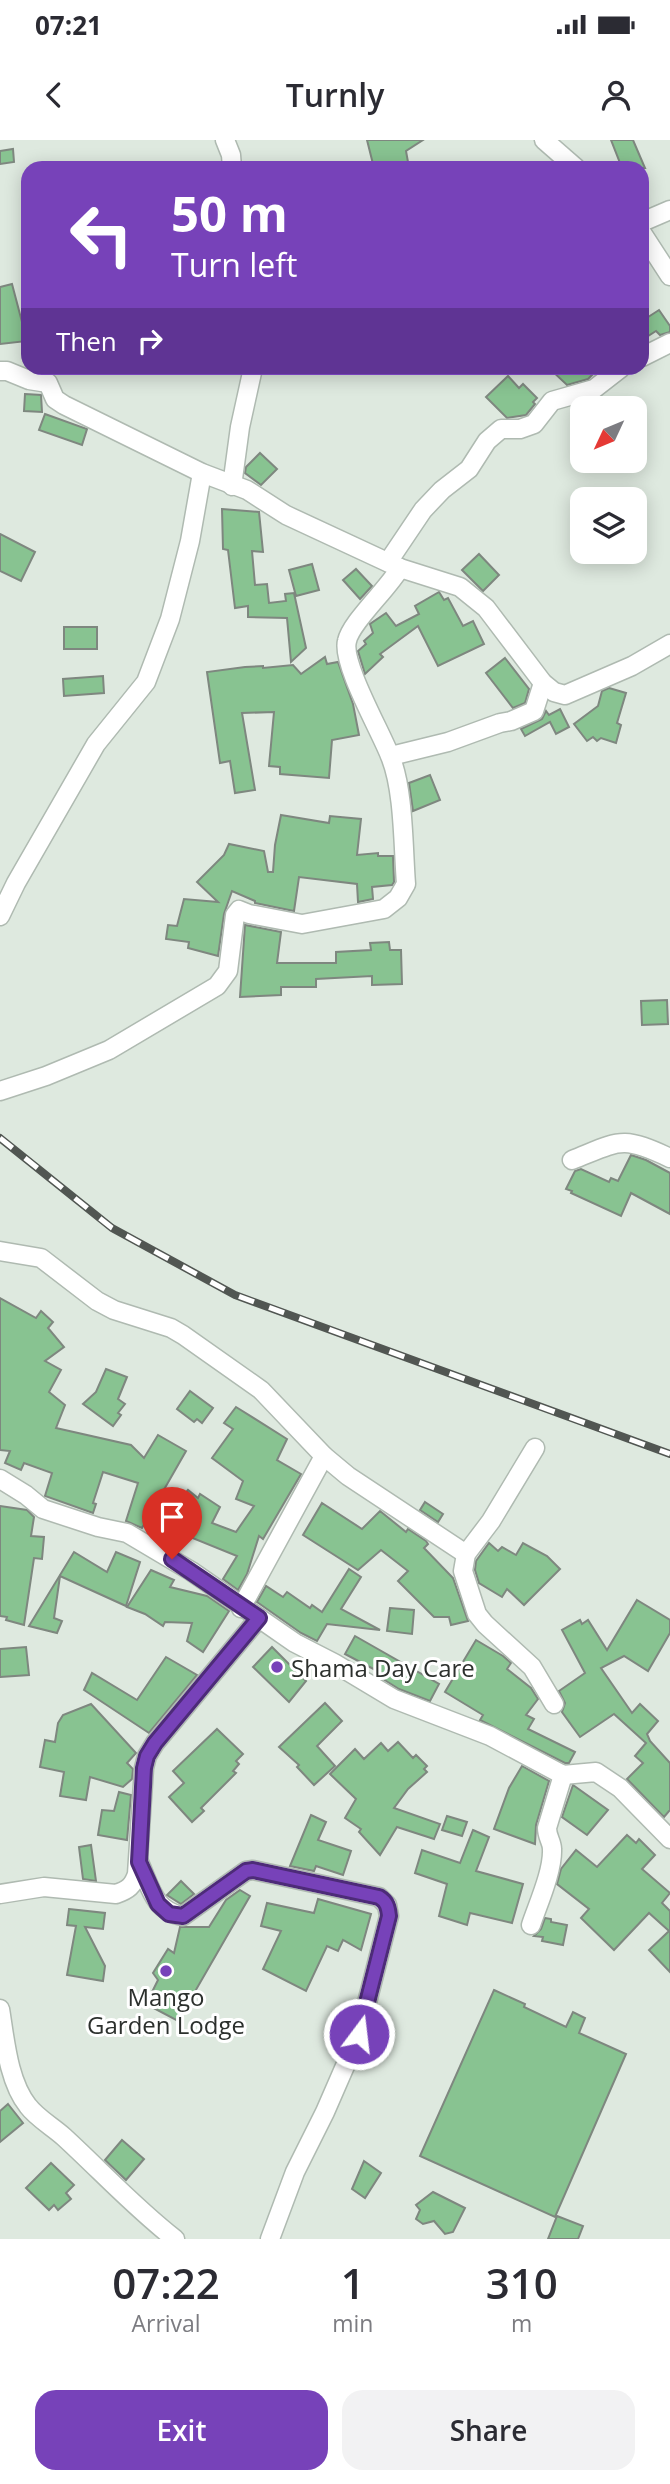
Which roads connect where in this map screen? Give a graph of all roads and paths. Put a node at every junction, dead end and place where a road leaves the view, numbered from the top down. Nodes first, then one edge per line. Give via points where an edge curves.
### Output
1 (225, 140) edge
2 (544, 140) edge
3 (231, 161) edge
4 (568, 161) edge
5 (670, 210) edge
6 (649, 219) edge
7 (649, 244) edge
8 (670, 276) edge
9 (670, 342) edge
10 (649, 353) edge
11 (0, 371) edge
12 (251, 375) edge
13 (612, 375) edge
14 (202, 473) junction
15 (232, 486) junction
16 (394, 565) junction
17 (670, 644) edge
18 (543, 683) junction
19 (391, 756) junction
20 (0, 916) edge
21 (0, 1091) edge
22 (670, 1158) edge
23 (572, 1160) dead end
24 (0, 1251) edge
25 (535, 1448) dead end
26 (324, 1456) junction
27 (0, 1479) edge
28 (466, 1554) junction
29 (241, 1608) junction
30 (259, 1618) junction
31 (555, 1704) dead end
32 (563, 1775) junction
33 (670, 1839) edge
34 (139, 1862) junction
35 (0, 1894) edge
36 (531, 1925) dead end
37 (0, 2009) edge
38 (175, 2239) edge
39 (270, 2239) edge

1 - 3 street
2 - 4 street
5 - 6 street
7 - 8 street
9 - 10 street
11 - 14 street via 48,383 64,405
12 - 15 street
13 - 16 street via 594,389 552,401 534,424 501,429 487,441 469,469 423,510
14 - 15 street
14 - 20 street via 170,620 146,682 96,744
15 - 16 street
16 - 18 street via 460,587 486,608
16 - 19 street via 388,587 351,631 346,645 366,704
17 - 18 street via 565,695
18 - 19 street via 534,710 523,716
19 - 21 street via 406,884 398,898 384,909 302,924 239,910 228,971 217,986 109,1050
22 - 23 street via 622,1141
24 - 26 street via 41,1258 96,1301 172,1328 261,1390
25 - 28 street
26 - 28 street
26 - 29 street
27 - 29 street via 43,1509 127,1533
28 - 31 street via 464,1578 477,1614 532,1667
29 - 30 street
30 - 32 street via 394,1699 490,1736
30 - 34 street via 147,1756
32 - 33 street via 596,1772 620,1788
32 - 36 street via 547,1828 550,1866
34 - 35 street via 135,1882 116,1894 44,1887
34 - 39 street via 158,1904 169,1914 183,1916 253,1870 379,1897 387,1905 389,1916 359,2034 295,2172
37 - 38 street via 13,2070 28,2107

